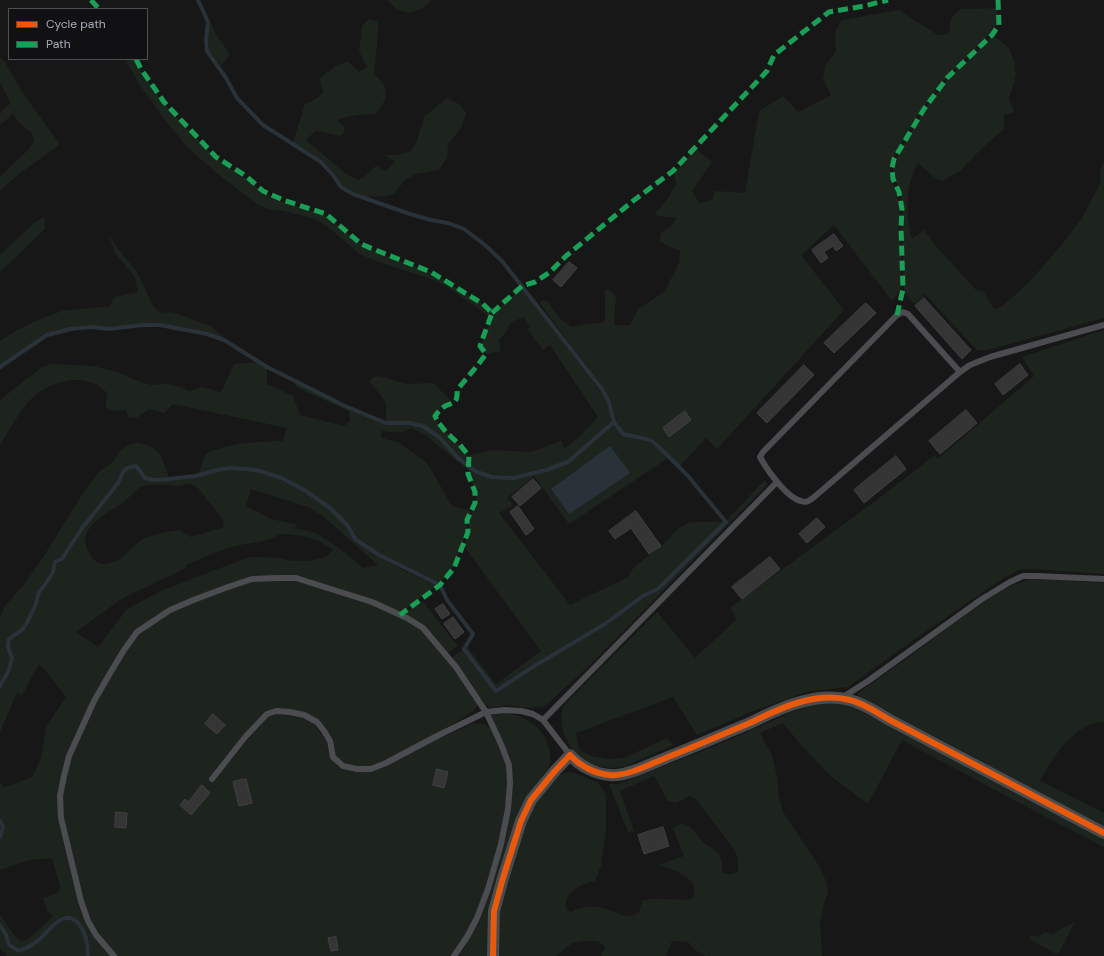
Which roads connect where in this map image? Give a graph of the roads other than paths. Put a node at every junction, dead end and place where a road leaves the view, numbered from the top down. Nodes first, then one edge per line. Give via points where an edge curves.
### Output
1 (1104, 325) edge
2 (960, 372) junction
3 (777, 482) junction
4 (1104, 579) edge
5 (841, 698) junction
6 (486, 712) junction
7 (543, 720) junction
8 (570, 755) junction
9 (212, 779) dead end
10 (1104, 833) edge
11 (114, 956) edge
12 (454, 956) edge
13 (493, 956) edge

1 - 2 lane via 990,357
2 - 3 lane via 807,502 800,501
2 - 3 lane via 908,314 904,312 897,315 763,452 760,458
3 - 7 lane
4 - 5 lane via 1023,576 982,599
5 - 8 street via 803,701 623,774 610,775 587,769
5 - 10 street via 862,704
6 - 7 lane via 521,711
6 - 9 lane via 386,763 357,769 343,766 333,757 330,741 316,722 304,715 276,711 267,714 246,736
6 - 11 lane via 456,667 423,628 372,602 296,578 276,578 246,581 170,610 137,632 109,675 94,701 70,756 60,796 61,818 81,901 96,935
6 - 12 lane via 509,765 508,810 488,889 477,918
7 - 8 lane
8 - 13 street via 531,800 521,821 494,911

